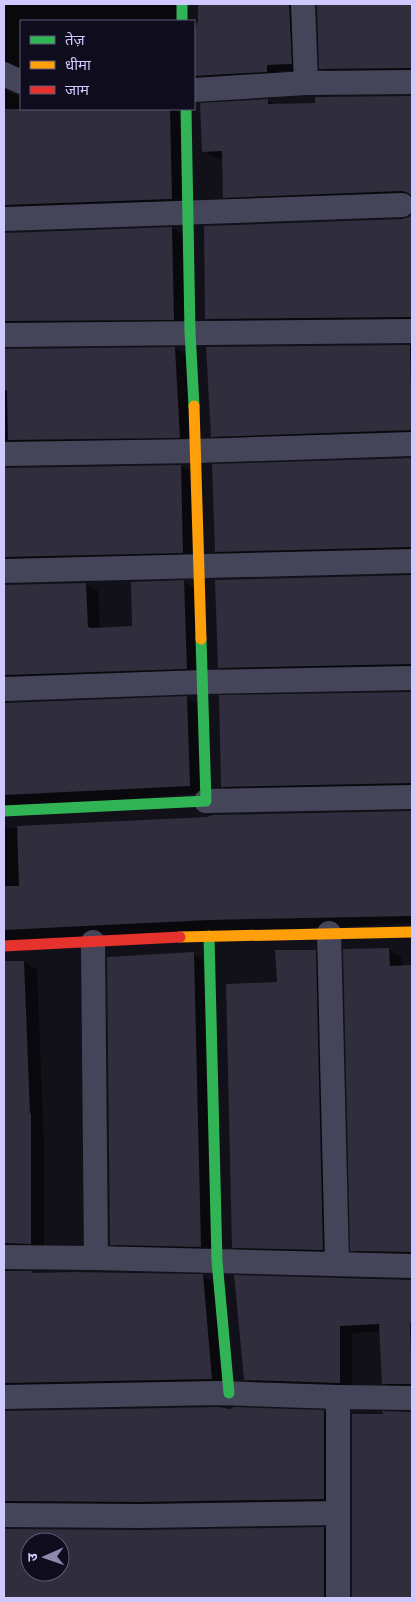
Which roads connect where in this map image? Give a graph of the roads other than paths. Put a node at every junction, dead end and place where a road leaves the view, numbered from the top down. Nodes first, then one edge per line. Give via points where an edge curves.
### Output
1 (182, 4) edge
2 (303, 4) edge
3 (182, 20) edge
4 (4, 74) edge
5 (20, 82) edge
6 (412, 82) edge
7 (306, 83) junction
8 (195, 90) edge
9 (186, 110) edge
10 (402, 205) dead end
11 (188, 214) junction
12 (4, 219) edge
13 (412, 331) edge
14 (190, 332) junction
15 (4, 335) edge
16 (412, 444) edge
17 (196, 451) junction
18 (4, 454) edge
19 (412, 561) edge
20 (199, 566) junction
21 (4, 571) edge
22 (412, 678) edge
23 (202, 682) junction
24 (4, 689) edge
25 (412, 798) edge
26 (206, 801) junction
27 (4, 811) edge
28 (412, 932) edge
29 (329, 933) junction
30 (209, 936) junction
31 (93, 942) junction
32 (4, 946) edge
33 (4, 1257) edge
34 (96, 1258) junction
35 (217, 1261) junction
36 (337, 1264) junction
37 (412, 1266) edge
38 (229, 1393) junction
39 (4, 1397) edge
40 (338, 1397) junction
41 (412, 1398) edge
42 (338, 1514) junction
43 (4, 1515) edge
44 (338, 1598) edge

1 - 3 street
2 - 7 street
4 - 5 street
6 - 7 street
7 - 8 street
9 - 11 street
10 - 11 street
11 - 12 street
11 - 14 street
13 - 14 street
14 - 15 street
14 - 17 street
16 - 17 street
17 - 18 street
17 - 20 street
19 - 20 street
20 - 21 street
20 - 23 street
22 - 23 street
23 - 24 street
23 - 26 street
25 - 26 street
26 - 27 street
28 - 29 street
29 - 30 street
29 - 36 street
30 - 31 street
30 - 35 street
31 - 32 street
31 - 34 street
33 - 34 street
34 - 35 street
35 - 36 street
35 - 38 street
36 - 37 street
38 - 39 street
38 - 40 street
40 - 41 street
40 - 42 street
42 - 43 street
42 - 44 street

